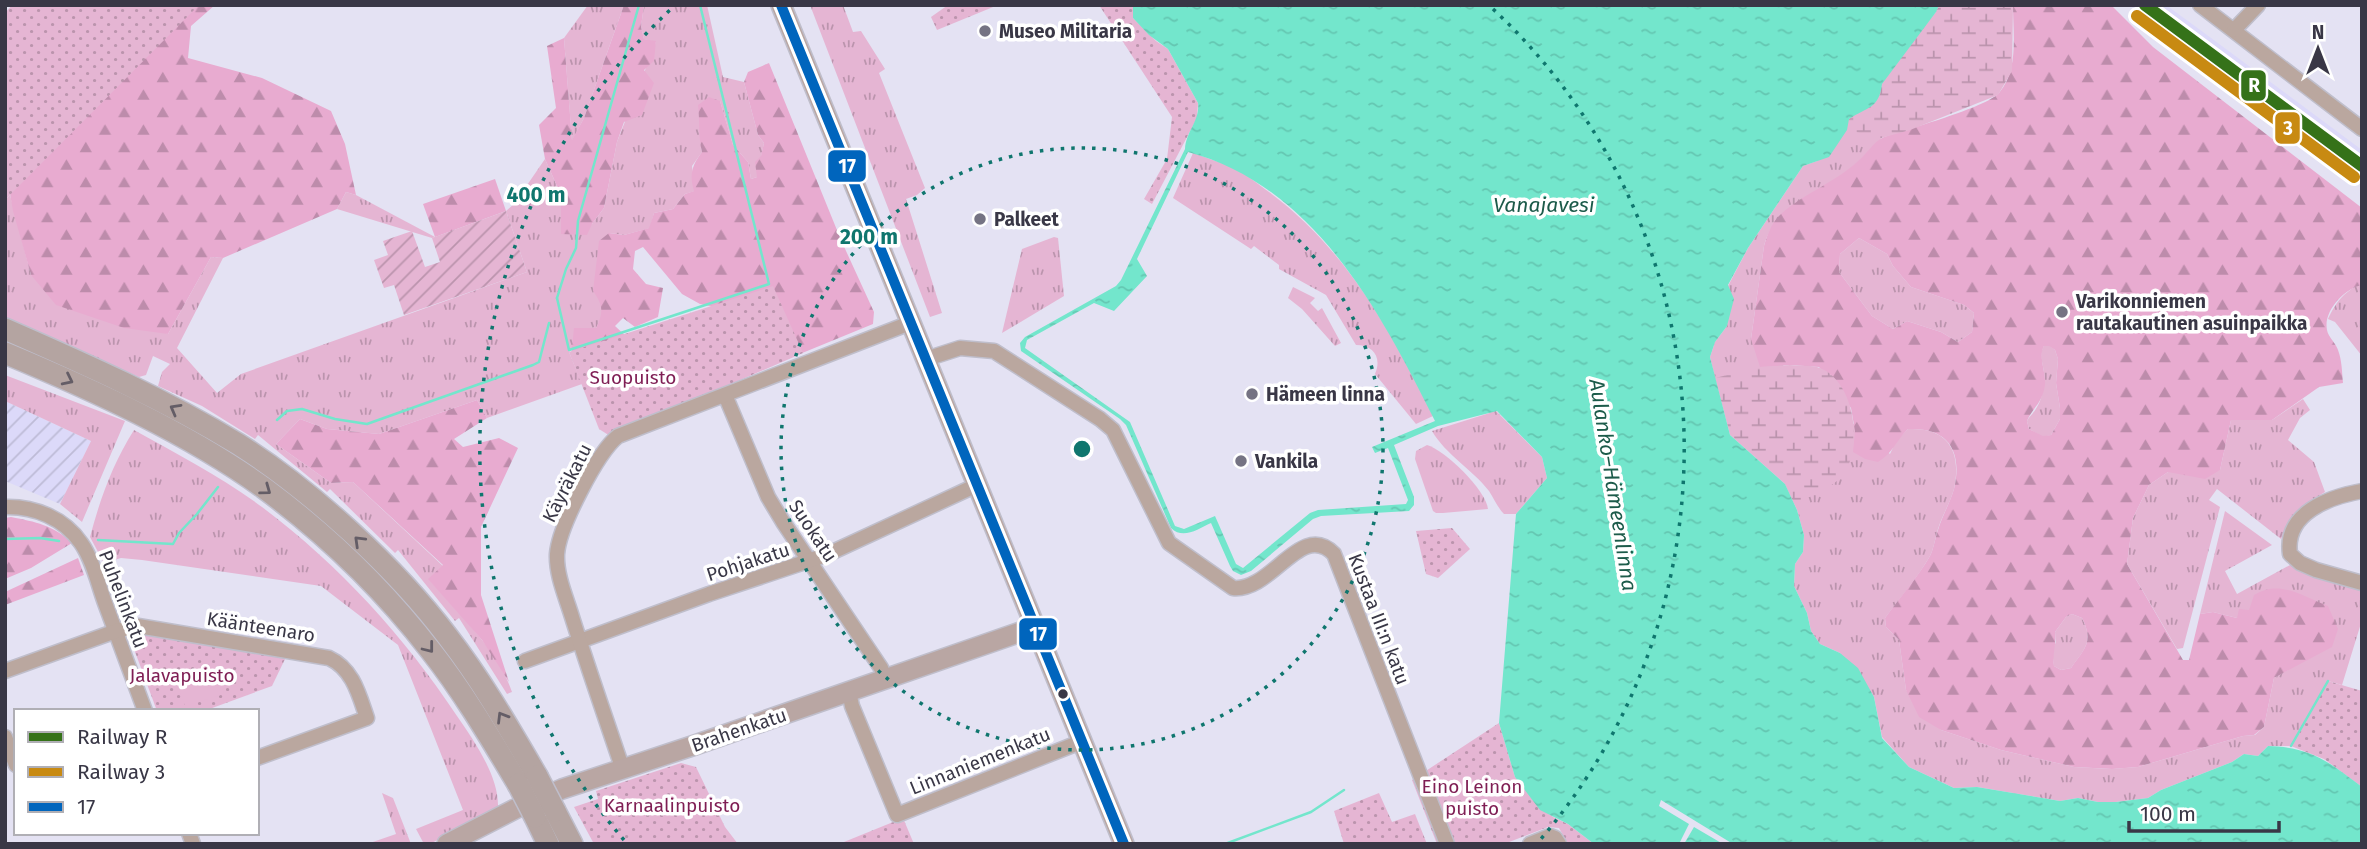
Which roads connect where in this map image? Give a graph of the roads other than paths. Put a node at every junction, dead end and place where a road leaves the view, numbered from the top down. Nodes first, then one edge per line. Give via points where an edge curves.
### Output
1 (781, 5) edge
2 (2200, 5) edge
3 (2259, 5) edge
4 (2234, 30) junction
5 (2362, 129) edge
6 (910, 323) junction
7 (5, 329) edge
8 (5, 353) edge
9 (926, 359) junction
10 (725, 395) junction
11 (976, 485) junction
12 (2362, 491) edge
13 (5, 507) edge
14 (810, 561) junction
15 (2362, 583) edge
16 (1035, 626) junction
17 (116, 631) junction
18 (579, 642) junction
19 (525, 661) dead end
20 (5, 671) edge
21 (885, 679) junction
22 (849, 692) junction
23 (144, 709) edge
24 (5, 737) edge
25 (1083, 741) junction
26 (259, 757) edge
27 (14, 760) edge
28 (623, 770) junction
29 (528, 780) junction
30 (545, 814) junction
31 (571, 839) edge
32 (1557, 841) edge
33 (447, 844) edge
34 (548, 844) edge
35 (1124, 844) edge
36 (1447, 844) edge
37 (1530, 844) edge

1 - 6 main road
2 - 4 street
3 - 4 street
4 - 5 street
6 - 9 main road
6 - 10 street, Käyräkatu
29 -> 7 highway via 495,704 448,636 359,539 239,444 151,395
8 -> 29 highway via 142,416 225,463 301,517 345,556 432,651
9 - 11 main road
9 - 36 street, Kustaa III:n katu via 960,348 995,351 1100,419 1112,430 1169,543 1233,587 1244,588 1262,580 1301,548 1327,547 1334,554
10 - 14 street, Suokatu via 768,497
10 - 18 street, Käyräkatu via 618,436 588,474 557,554
11 - 14 street, Pohjakatu
11 - 16 main road
12 - 15 street via 2334,497 2309,511 2290,533 2288,543 2290,554 2300,563
13 - 17 street, Puhelinkatu via 39,511 71,531 81,543
14 - 18 street, Pohjakatu
14 - 21 street, Suokatu
16 - 21 main road, Brahenkatu
16 - 25 main road
17 - 20 street, Käänteenaro
17 - 23 street, Puhelinkatu
17 - 26 street, Käänteenaro via 148,627 342,664 367,718
18 - 19 street, Pohjakatu
18 - 28 street, Käyräkatu
21 - 22 main road, Brahenkatu
22 - 25 street, Linnaniemenkatu via 897,816
22 - 28 main road, Brahenkatu
24 - 27 street
25 - 35 main road
28 - 33 main road, Brahenkatu via 562,789
29 - 30 highway, bridge
30 - 31 highway
30 - 34 highway
32 - 37 street via 1550,836

